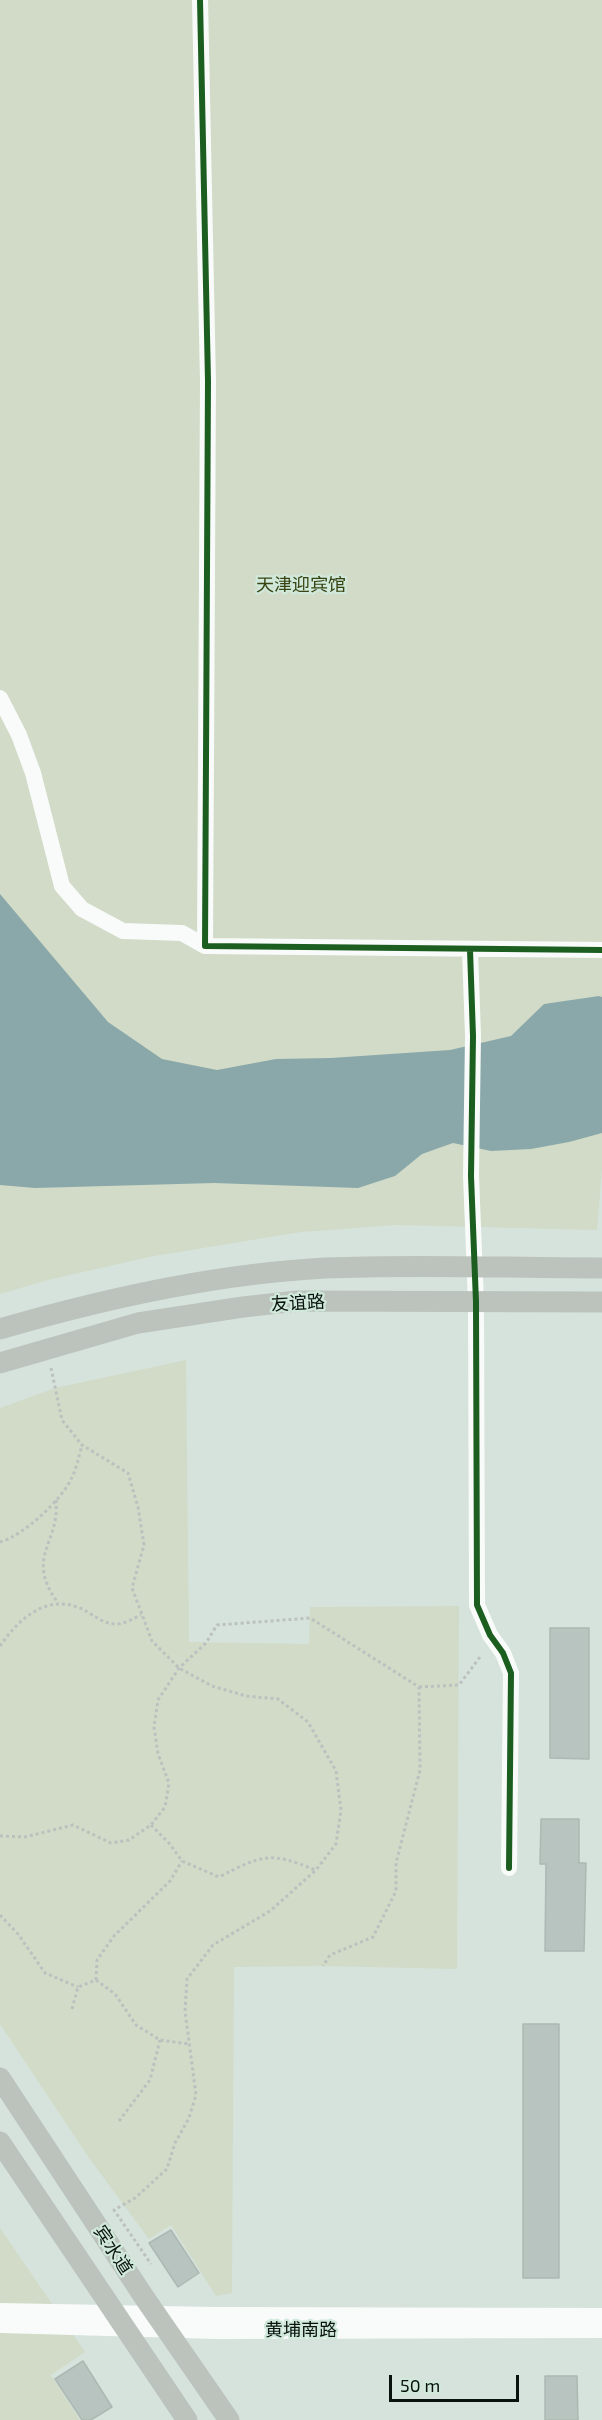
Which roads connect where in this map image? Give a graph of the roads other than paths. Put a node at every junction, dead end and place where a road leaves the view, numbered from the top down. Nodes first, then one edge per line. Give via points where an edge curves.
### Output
1 (200, 0) edge
2 (0, 698) edge
3 (205, 946) junction
4 (470, 950) junction
5 (602, 950) edge
6 (476, 1268) junction
7 (602, 1268) edge
8 (476, 1302) junction
9 (602, 1302) edge
10 (0, 1329) edge
11 (0, 1363) edge
12 (509, 1868) dead end
13 (0, 2078) edge
14 (0, 2142) edge
15 (0, 2311) edge
16 (602, 2316) edge
17 (120, 2321) junction
18 (161, 2322) junction
19 (0, 2325) edge
20 (602, 2330) edge
21 (187, 2420) edge
22 (229, 2420) edge

1 - 3 street via 208,381
2 - 3 street via 33,773 62,886 82,909 123,931 182,933
3 - 4 street
4 - 5 street
4 - 6 street via 471,1176
6 - 7 main road, 友谊路
6 - 8 street
6 - 10 main road, 友谊路 via 324,1268 271,1273 153,1290
8 - 9 main road, 友谊路
8 - 11 main road, 友谊路 via 297,1301 243,1307 138,1323
8 - 12 street via 477,1605 511,1673
13 - 18 main road, 宾水道
14 - 17 main road, 宾水道
15 - 17 street, 黄埔南路
16 - 18 street, 黄埔南路
17 - 18 street, 黄埔南路
17 - 19 street, 黄埔南路
17 - 21 main road, 宾水道
18 - 20 street, 黄埔南路
18 - 22 main road, 宾水道

